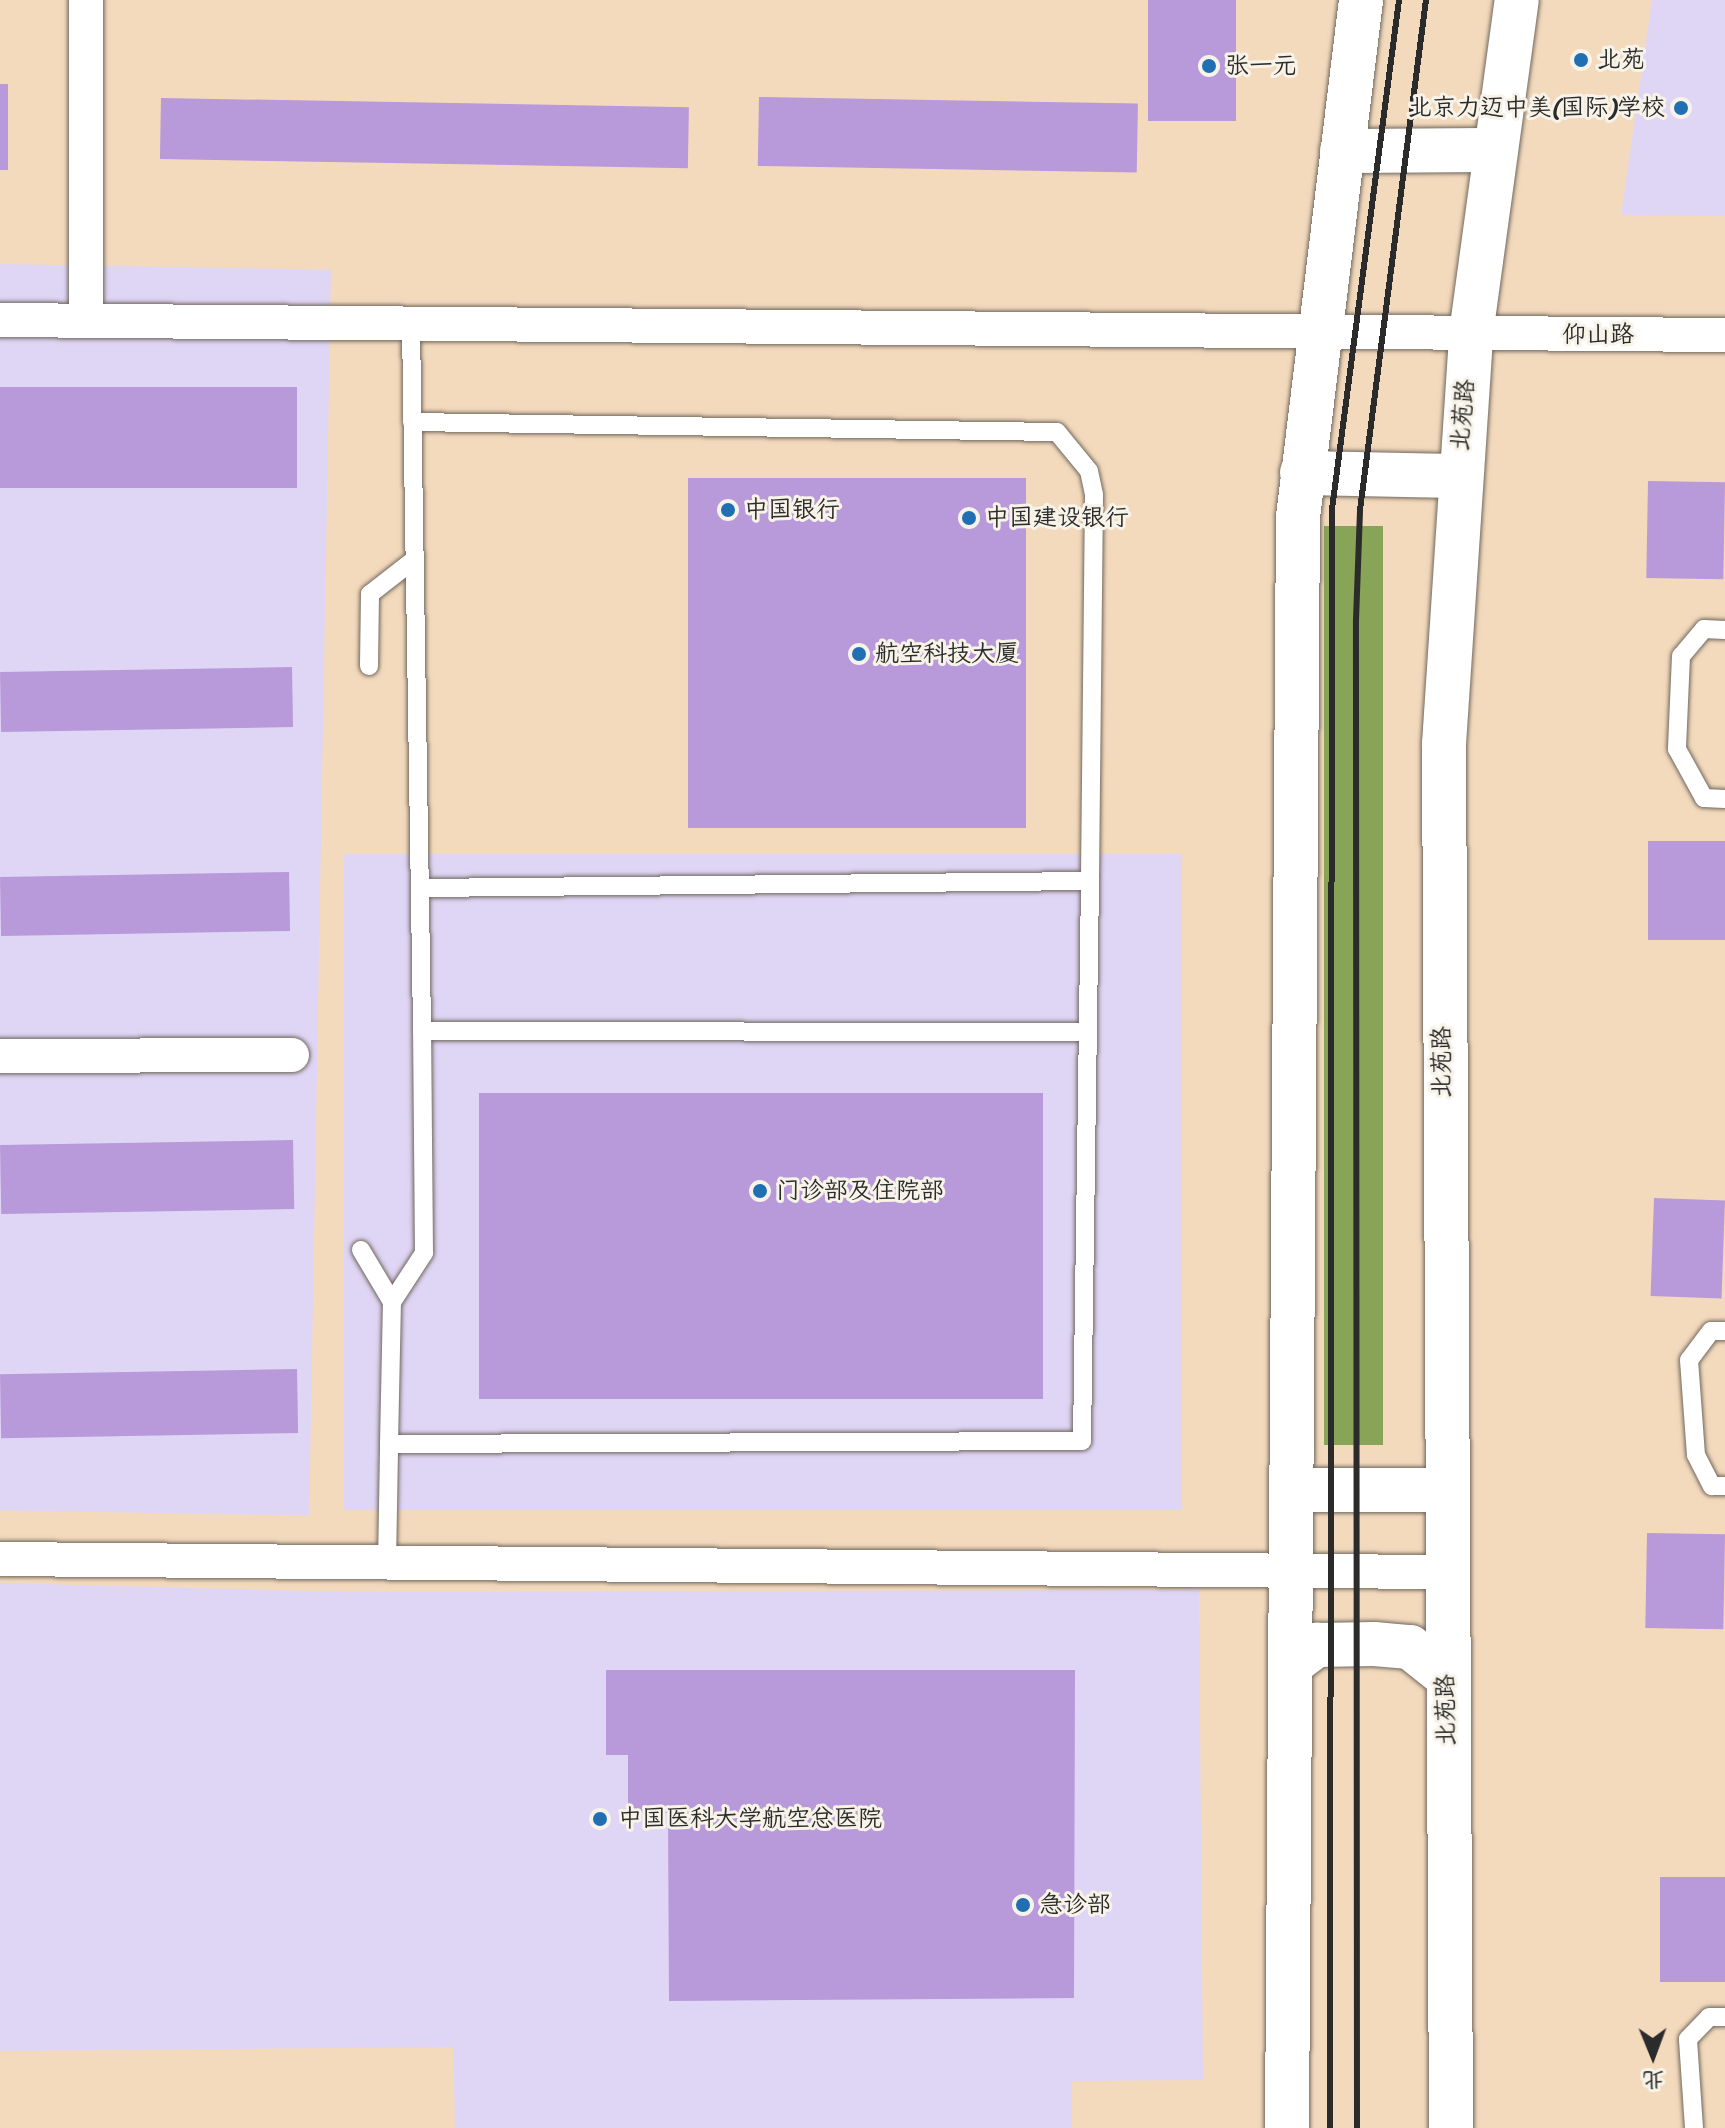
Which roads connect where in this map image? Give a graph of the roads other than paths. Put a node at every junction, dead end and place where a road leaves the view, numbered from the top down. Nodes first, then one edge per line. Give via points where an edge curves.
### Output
1 (86, 0) edge
2 (1361, 0) edge
3 (1517, 0) edge
4 (1496, 150) junction
5 (1342, 151) junction
6 (0, 320) edge
7 (86, 321) junction
8 (411, 327) junction
9 (1471, 334) junction
10 (1725, 335) edge
11 (1318, 336) junction
12 (412, 422) junction
13 (1302, 473) junction
14 (1458, 476) junction
15 (415, 559) junction
16 (1725, 630) edge
17 (369, 666) dead end
18 (1725, 799) edge
19 (1090, 881) junction
20 (420, 888) junction
21 (422, 1031) junction
22 (1087, 1032) junction
23 (292, 1055) dead end
24 (0, 1056) edge
25 (361, 1250) dead end
26 (392, 1302) junction
27 (1725, 1331) edge
28 (389, 1444) junction
29 (1725, 1486) edge
30 (1291, 1490) junction
31 (1444, 1490) junction
32 (0, 1559) edge
33 (387, 1564) junction
34 (1291, 1572) junction
35 (1444, 1572) junction
36 (1290, 1665) junction
37 (1445, 1675) junction
38 (1725, 2017) edge
39 (1287, 2128) edge
40 (1451, 2128) edge
41 (1694, 2128) edge

1 - 7 street
2 - 5 main road
3 - 4 main road, 北苑路
4 - 5 main road
4 - 9 main road, 北苑路
5 - 11 main road
6 - 7 street, 仰山路
7 - 8 street, 仰山路
8 - 11 street, 仰山路
8 - 12 lane
9 - 10 street, 仰山路
9 - 11 street, 仰山路
9 - 14 main road, 北苑路
11 - 13 main road
12 - 15 lane
12 - 19 lane via 1057,432 1089,471 1094,495
13 - 14 main road
13 - 30 main road via 1291,800
14 - 31 main road, 北苑路 via 1444,744
15 - 17 lane via 370,594
15 - 20 lane
16 - 18 lane via 1704,629 1681,656 1677,749 1704,798
19 - 20 lane
19 - 22 lane
20 - 21 lane
21 - 22 lane
21 - 26 lane via 424,1253
22 - 28 lane via 1082,1441
23 - 24 street
25 - 26 lane
26 - 28 lane
27 - 29 lane via 1711,1331 1689,1360 1696,1455 1712,1486
28 - 33 lane
30 - 31 main road
30 - 34 main road
31 - 35 main road, 北苑路
32 - 33 street
33 - 34 street
34 - 35 street
34 - 36 main road
35 - 37 main road, 北苑路
36 - 37 main road via 1317,1645 1374,1644 1410,1647
36 - 39 main road
37 - 40 main road, 北苑路
38 - 41 lane via 1709,2017 1688,2039

